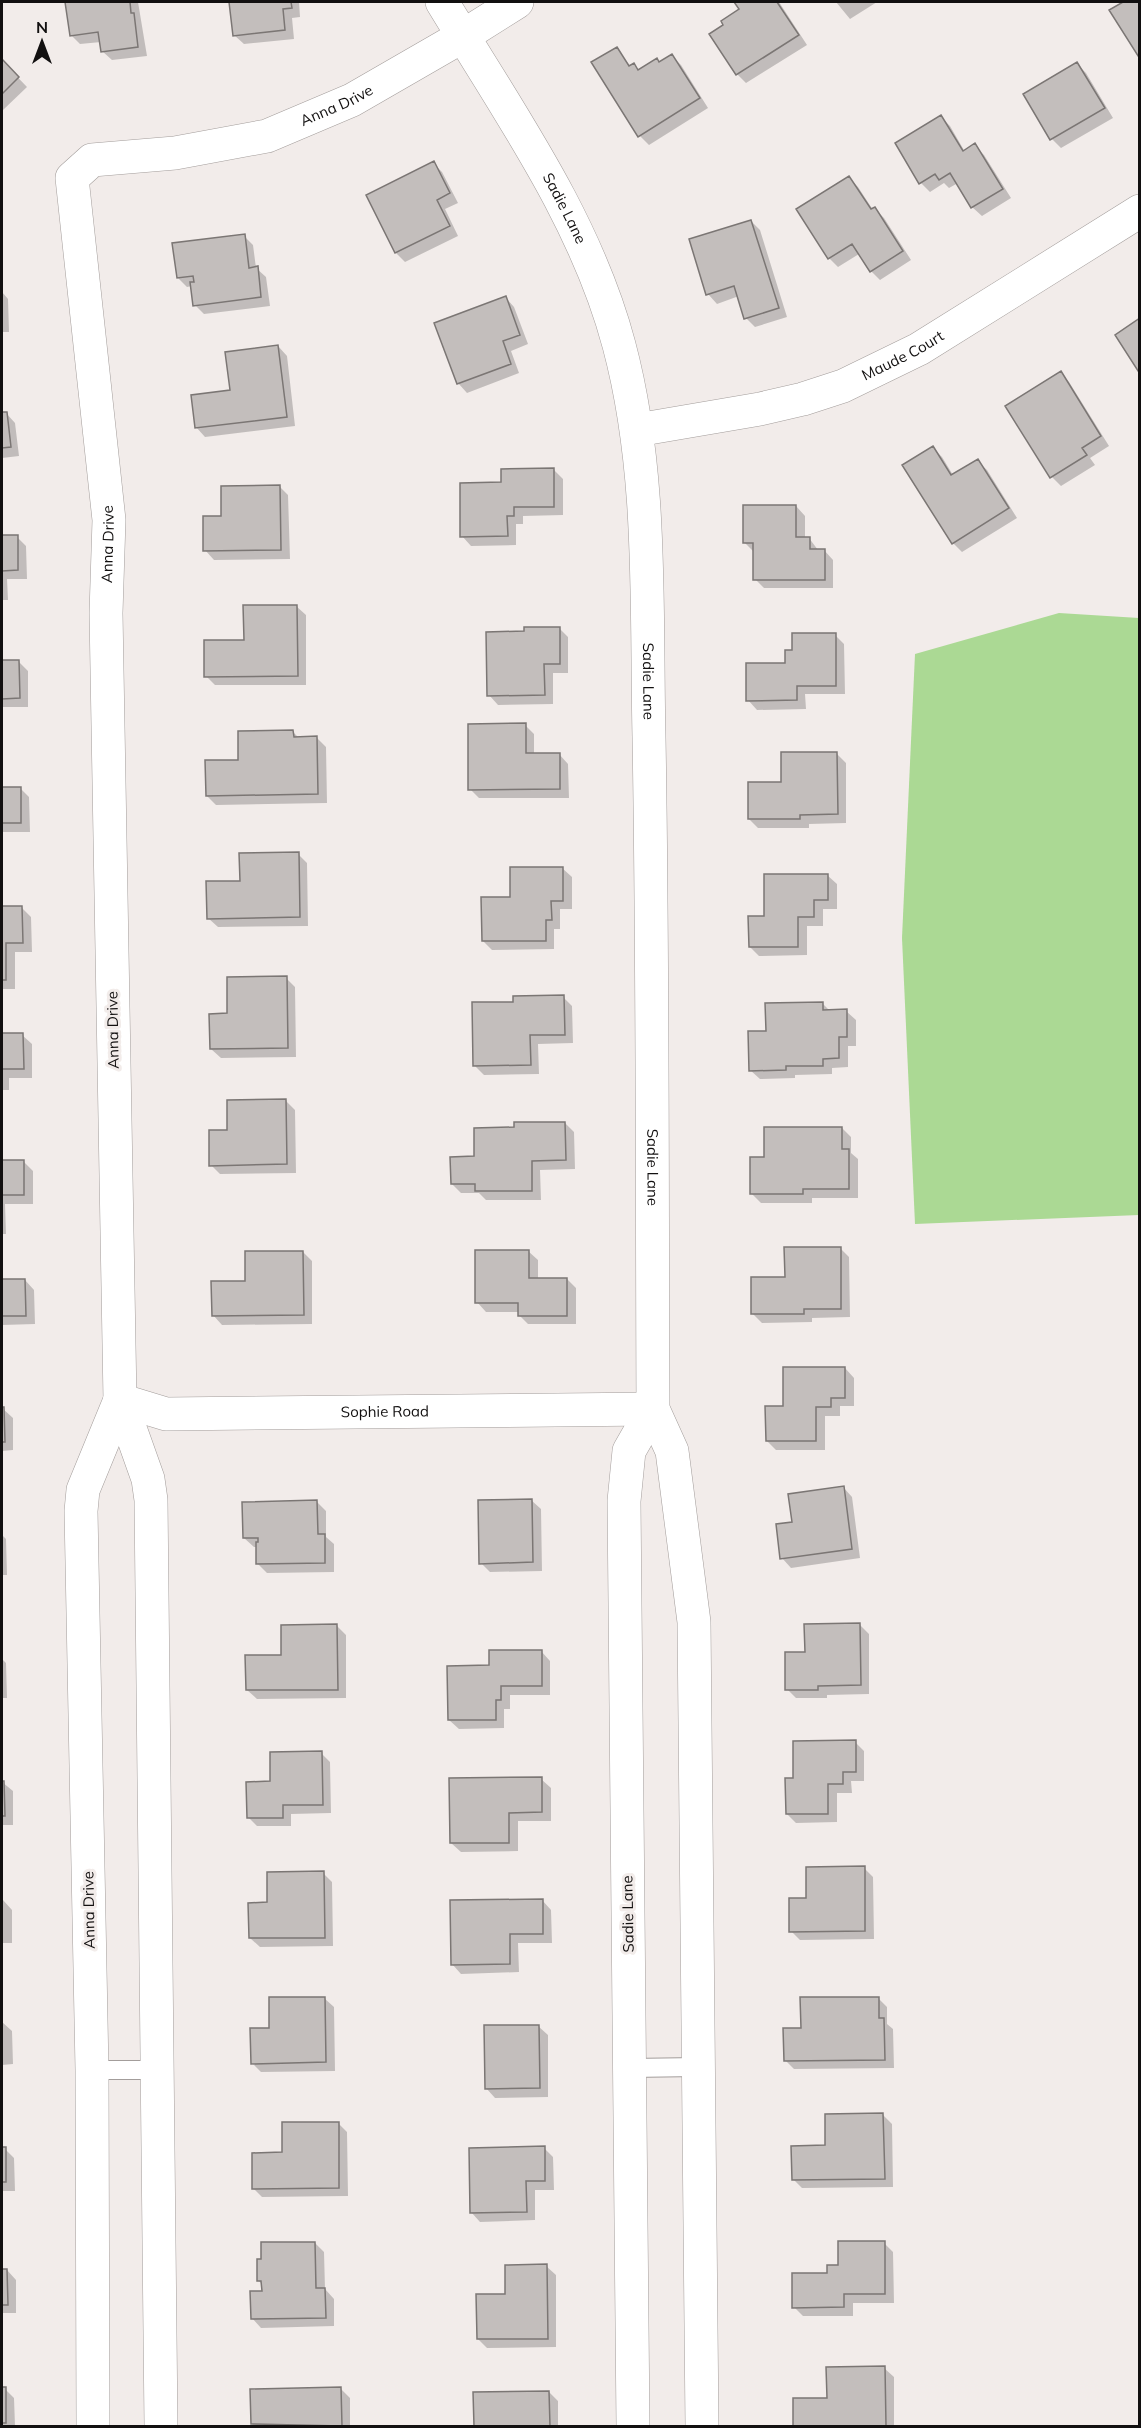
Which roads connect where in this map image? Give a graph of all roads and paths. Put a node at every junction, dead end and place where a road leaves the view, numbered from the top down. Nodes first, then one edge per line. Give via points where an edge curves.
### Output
1 (442, 2) edge
2 (517, 2) edge
3 (463, 36) junction
4 (1140, 211) edge
5 (637, 430) junction
6 (120, 1400) junction
7 (653, 1408) junction
8 (698, 2067) junction
9 (630, 2068) junction
10 (92, 2070) junction
11 (158, 2070) junction
12 (93, 2427) edge
13 (161, 2427) edge
14 (633, 2427) edge
15 (702, 2427) edge

1 - 3 street, Sadie Lane
2 - 3 street, Anna Drive
3 - 5 street, Sadie Lane via 544,170 580,240 619,344
3 - 6 street, Anna Drive via 352,100 267,136 175,153 92,160 72,178 109,519 106,613
4 - 5 street, Maude Court via 919,349 843,386 760,409
5 - 7 street, Sadie Lane via 644,505 651,859
6 - 7 street, Sophie Road via 166,1414
6 - 10 street, Anna Drive via 83,1490 81,1511
6 - 11 street, Anna Drive via 148,1479 151,1500
7 - 8 street, Sadie Lane via 672,1451 694,1622
7 - 9 street, Sadie Lane via 629,1451 624,1501
8 - 9 lane
8 - 15 street, Sadie Lane
9 - 14 street, Sadie Lane
10 - 11 lane
10 - 12 street, Anna Drive
11 - 13 street, Anna Drive

